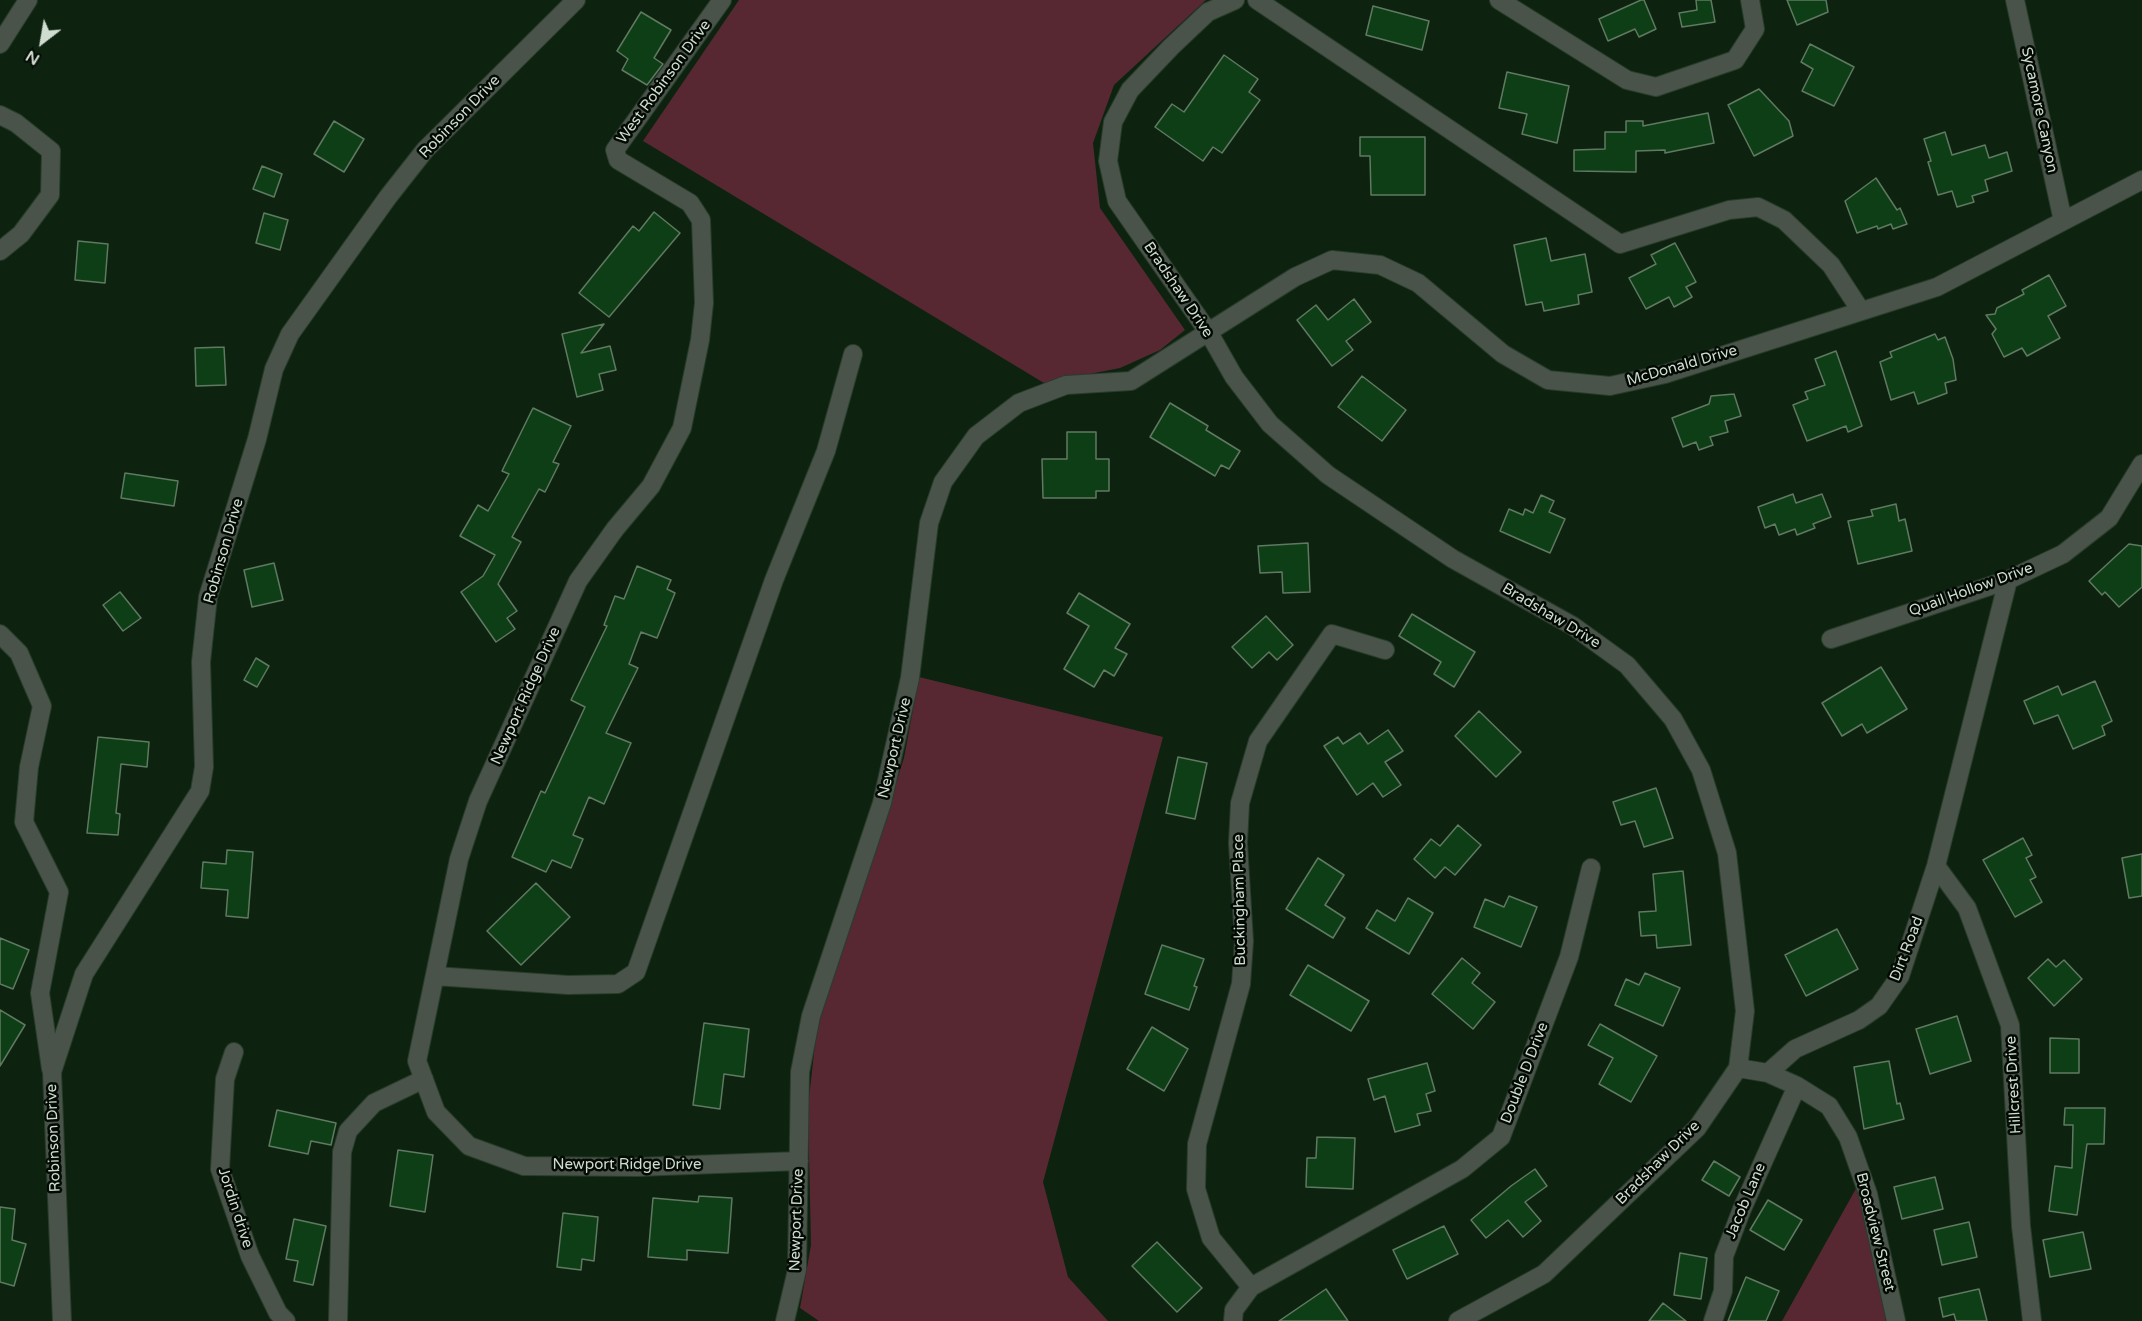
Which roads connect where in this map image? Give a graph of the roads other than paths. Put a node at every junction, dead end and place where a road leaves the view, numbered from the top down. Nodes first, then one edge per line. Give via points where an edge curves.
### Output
1 (28, 0) edge
2 (576, 0) edge
3 (722, 0) edge
4 (1235, 0) edge
5 (1257, 0) edge
6 (1499, 0) edge
7 (1750, 0) edge
8 (2015, 0) edge
9 (0, 44) edge
10 (0, 115) edge
11 (2142, 180) edge
12 (2063, 221) junction
13 (0, 251) edge
14 (1861, 311) junction
15 (1209, 333) junction
16 (700, 340) joint
17 (853, 354) dead end
18 (2142, 464) edge
19 (2008, 580) junction
20 (0, 634) edge
21 (1832, 639) dead end
22 (1384, 650) dead end
23 (1936, 866) junction
24 (1591, 868) dead end
25 (435, 976) junction
26 (234, 1052) dead end
27 (1738, 1068) junction
28 (52, 1072) junction
29 (1768, 1073) junction
30 (424, 1079) junction
31 (1797, 1086) junction
32 (799, 1161) junction
33 (1251, 1287) junction
34 (62, 1321) edge
35 (286, 1321) edge
36 (338, 1321) edge
37 (785, 1321) edge
38 (1233, 1321) edge
39 (1458, 1321) edge
40 (1713, 1321) edge
41 (1896, 1321) edge
42 (2032, 1321) edge

1 - 9 street
2 - 28 street, Robinson Drive via 425,150 290,334 274,369 257,439 208,597 201,662 204,767 200,791 84,974
3 - 16 street, West Robinson Drive via 615,150 618,160 690,203 701,220 704,303
4 - 15 street, Bradshaw Drive via 1208,12 1130,90 1113,122 1108,161 1117,201
5 - 14 street via 1620,244 1729,210 1758,207 1784,220 1831,265
6 - 7 street via 1627,80 1656,87 1735,60 1755,29
8 - 12 street, Sycamore Canyon
10 - 13 street via 51,151 50,195 21,234
11 - 12 street, McDonald Drive
12 - 14 street, McDonald Drive via 1937,287
14 - 15 street, McDonald Drive via 1665,374 1610,386 1548,380 1503,354 1418,283 1380,265 1332,260 1295,277
15 - 27 street, Bradshaw Drive via 1234,377 1270,424 1328,475 1453,559 1573,626 1627,665 1673,719 1701,770 1727,853 1745,1011
15 - 32 street, Newport Drive via 1131,381 1066,385 1019,404 976,436 943,482 929,524 910,678 882,803 811,1016 800,1072
16 - 25 street, Newport Ridge Drive via 682,428 651,486 578,581 478,801 459,859
17 - 25 street via 826,451 774,580 636,972 618,984 568,985
18 - 19 street, Quail Hollow Drive via 2109,518 2064,554
19 - 21 street, Quail Hollow Drive
19 - 23 street, Dirt Road
20 - 28 street via 20,653 42,706 29,766 24,822 59,892 40,993
22 - 33 street, Buckingham Place via 1332,634 1258,741 1240,803 1238,843 1244,941 1240,984 1197,1144 1196,1189 1211,1238
23 - 29 street, Dirt Road via 1900,976 1880,1006 1795,1049
23 - 42 street, Hillcrest Drive via 1967,908 2010,1025 2021,1226
24 - 33 street, Double D Drive via 1569,957 1501,1137 1462,1169
25 - 30 street, Newport Ridge Drive via 417,1061
26 - 35 street, Jordin drive via 225,1078 220,1169 250,1256 278,1313
27 - 29 street, Broadview Street
27 - 39 street, Bradshaw Drive via 1697,1128 1544,1274
28 - 34 street, Robinson Drive
29 - 31 street, Broadview Street
30 - 32 street, Newport Ridge Drive via 436,1112 469,1146 524,1166 637,1167
30 - 36 street via 374,1103 348,1131 342,1152
31 - 40 street, Jacob Lane via 1724,1256 1723,1291
31 - 41 street, Broadview Street via 1829,1106 1848,1137 1868,1194
32 - 37 street, Newport Drive via 797,1270
33 - 38 street via 1234,1310

